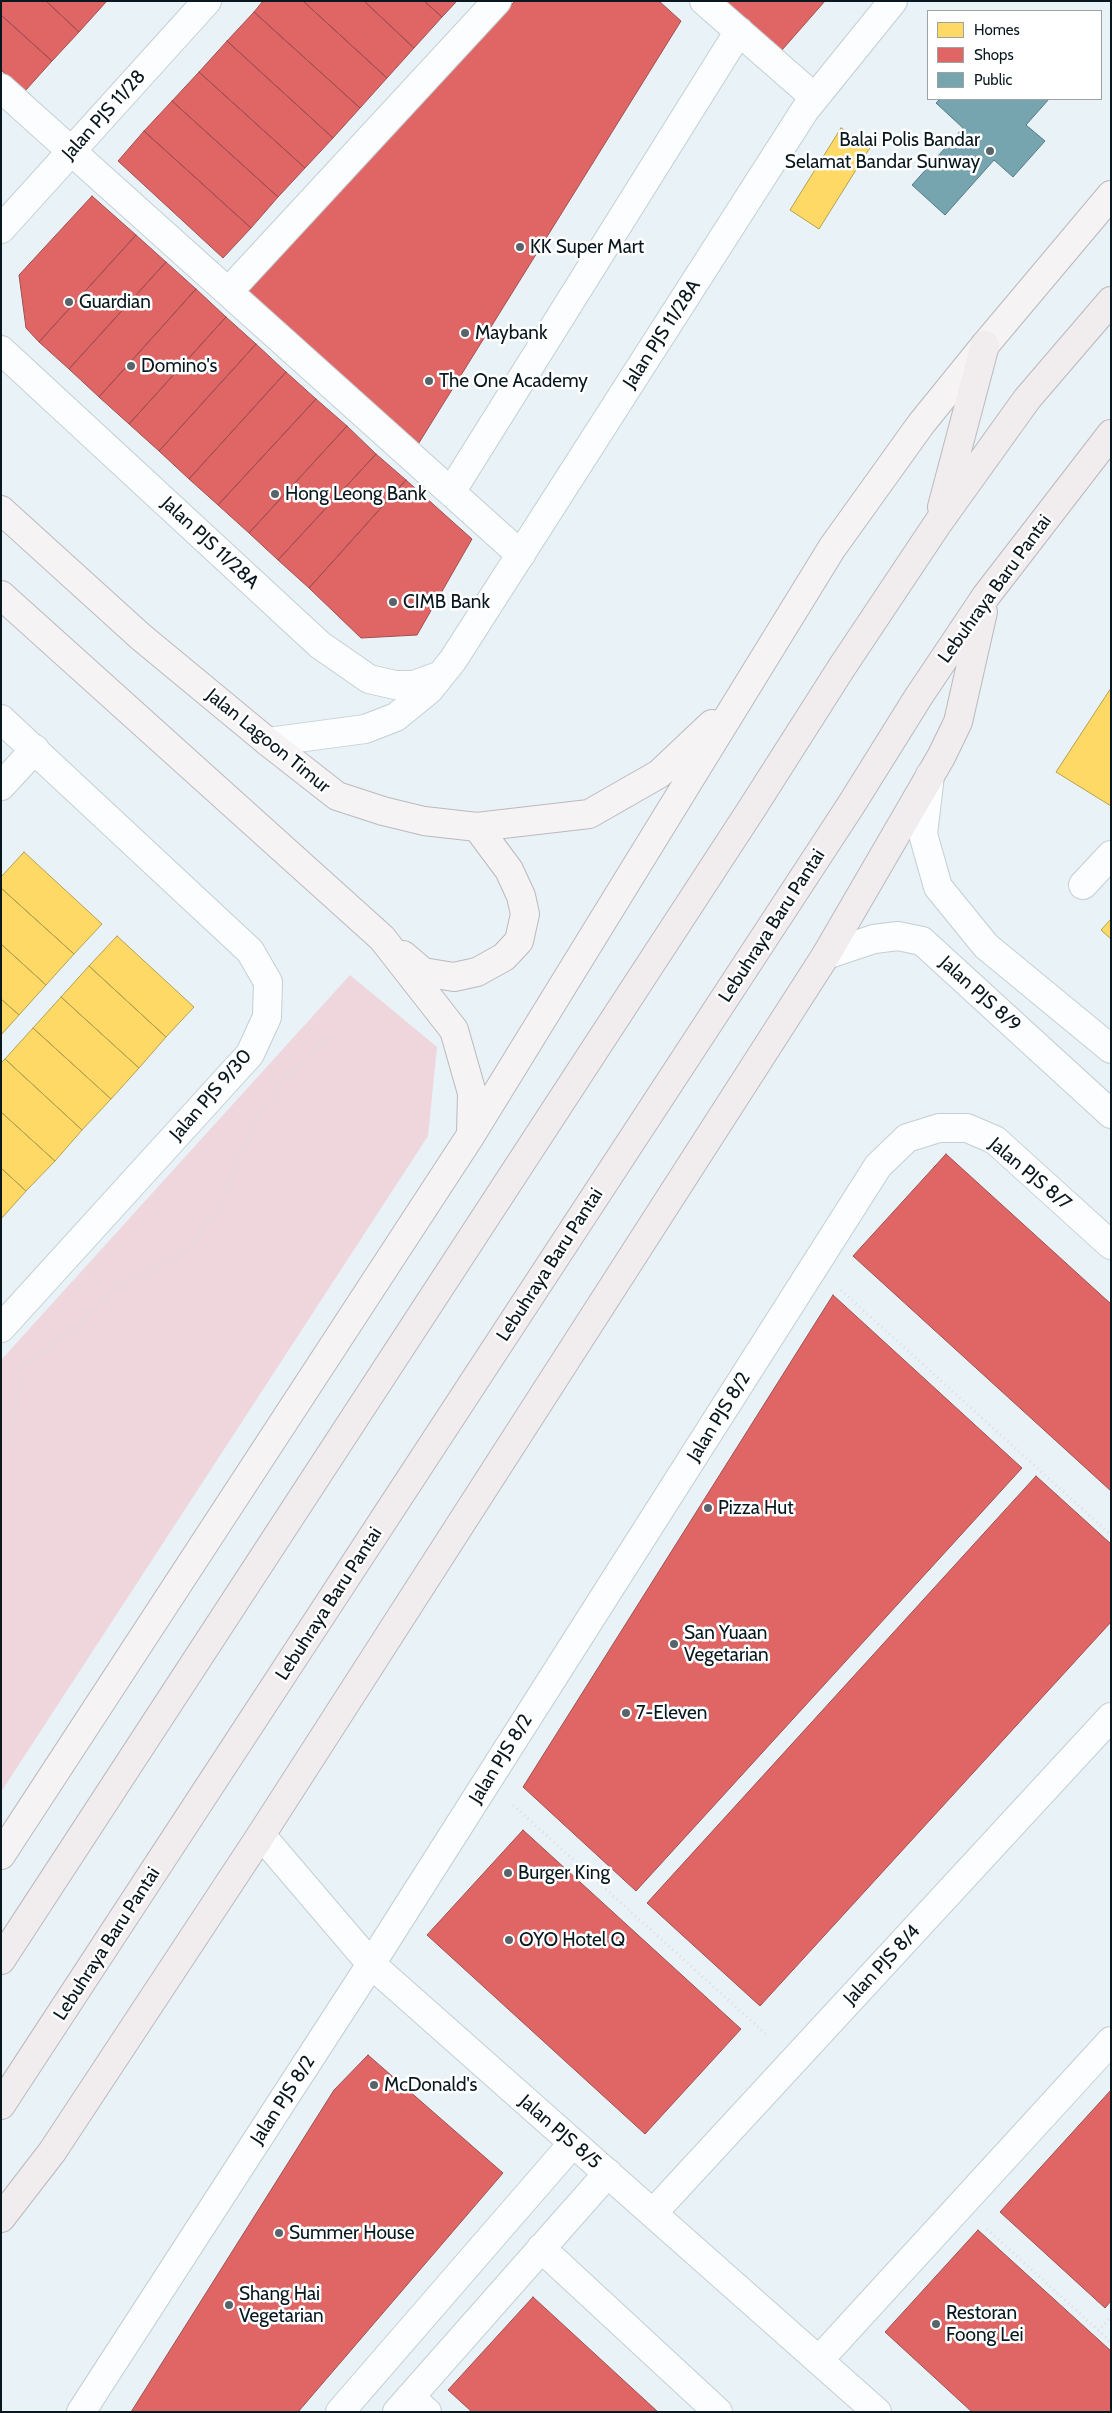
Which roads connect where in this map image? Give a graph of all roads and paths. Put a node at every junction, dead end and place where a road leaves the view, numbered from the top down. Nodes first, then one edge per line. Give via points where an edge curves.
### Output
1 (207, 1) edge
2 (497, 1) edge
3 (704, 1) edge
4 (893, 1) edge
5 (738, 31) junction
6 (1, 88) edge
7 (814, 97) junction
8 (71, 151) junction
9 (1111, 195) edge
10 (1, 229) edge
11 (228, 292) junction
12 (1111, 301) edge
13 (985, 345) junction
14 (1, 350) edge
15 (1111, 434) edge
16 (451, 492) junction
17 (1, 510) edge
18 (938, 523) junction
19 (521, 555) junction
20 (1, 595) edge
21 (986, 596) junction
22 (441, 675) junction
23 (737, 701) junction
24 (1, 718) edge
25 (268, 742) junction
26 (35, 749) junction
27 (930, 775) junction
28 (1, 786) edge
29 (477, 827) junction
30 (1111, 855) edge
31 (1083, 885) dead end
32 (382, 938) junction
33 (826, 955) junction
34 (327, 1037) dead end
35 (1111, 1049) edge
36 (1111, 1114) edge
37 (939, 1128) joint
38 (471, 1135) junction
39 (1111, 1244) edge
40 (814, 1266) junction
41 (1, 1328) edge
42 (1, 1448) edge
43 (1111, 1535) edge
44 (1111, 1717) edge
45 (486, 1782) junction
46 (260, 1836) junction
47 (1, 1855) edge
48 (1, 1960) edge
49 (371, 1964) junction
50 (1111, 2041) edge
51 (794, 2060) junction
52 (1, 2105) edge
53 (574, 2143) junction
54 (608, 2173) junction
55 (961, 2205) junction
56 (653, 2213) junction
57 (1, 2218) edge
58 (541, 2248) junction
59 (1111, 2317) edge
60 (1098, 2331) junction
61 (1111, 2342) edge
62 (819, 2360) junction
63 (411, 2407) edge
64 (81, 2412) edge
65 (340, 2412) edge
66 (718, 2412) edge
67 (877, 2412) edge

1 - 8 street, Jalan PJS 11/28
2 - 11 street
3 - 5 street
4 - 7 street, Jalan PJS 11/28A
5 - 7 street
5 - 16 street
6 - 8 street
7 - 19 street, Jalan PJS 11/28A
8 - 10 street, Jalan PJS 11/28
8 - 11 street
9 - 13 main road
11 - 16 street
12 - 18 highway via 1027,399
13 - 18 highway
13 - 23 main road via 921,424 832,548
14 - 22 street, Jalan PJS 11/28A via 320,645 369,679 395,686 414,685
15 - 21 highway, Lebuhraya Baru Pantai
16 - 19 street
17 - 25 main road, Jalan Lagoon Timur via 141,637
18 - 48 highway
19 - 22 street, Jalan PJS 11/28A
20 - 32 main road
21 - 27 highway via 958,722
21 - 52 highway, Lebuhraya Baru Pantai
22 - 25 street, Jalan PJS 11/28A via 429,690 396,717 365,729
23 - 29 main road, Jalan Lagoon Timur via 659,774 589,814
23 - 38 main road
24 - 26 street, Jalan PJS 9/30
25 - 29 main road, Jalan Lagoon Timur via 336,796 424,821
26 - 28 street
26 - 41 street, Jalan PJS 9/30 via 250,951 268,982 267,1017 250,1054
27 - 33 highway
27 - 35 street via 923,834 938,887 986,946
29 - 32 main road via 509,870 521,896 525,914 519,941 504,957 477,972 454,977 423,972
30 - 31 street
32 - 38 main road via 454,1030 472,1093
33 - 36 street, Jalan PJS 8/9 via 874,939 898,936 922,941
33 - 46 highway
34 - 42 path via 285,1078 258,1117 220,1204 182,1257 124,1283 78,1325 22,1367 8,1441
37 - 39 street, Jalan PJS 8/7 via 967,1128 995,1140
37 - 40 street, Jalan PJS 8/2 via 907,1138 878,1166
38 - 47 main road
40 - 43 path
40 - 45 street, Jalan PJS 8/2
44 - 51 street, Jalan PJS 8/4
45 - 49 street, Jalan PJS 8/2
45 - 51 path
46 - 49 street, Jalan PJS 8/5
46 - 57 highway via 52,2152
49 - 53 street, Jalan PJS 8/5
49 - 64 street, Jalan PJS 8/2
50 - 55 street
51 - 56 street, Jalan PJS 8/4
53 - 54 street, Jalan PJS 8/5
53 - 65 street
54 - 56 street, Jalan PJS 8/5
54 - 58 street
55 - 60 path
55 - 62 street
56 - 62 street, Jalan PJS 8/5
58 - 63 street
58 - 66 street
59 - 60 path
60 - 61 path
62 - 67 street, Jalan PJS 8/5

